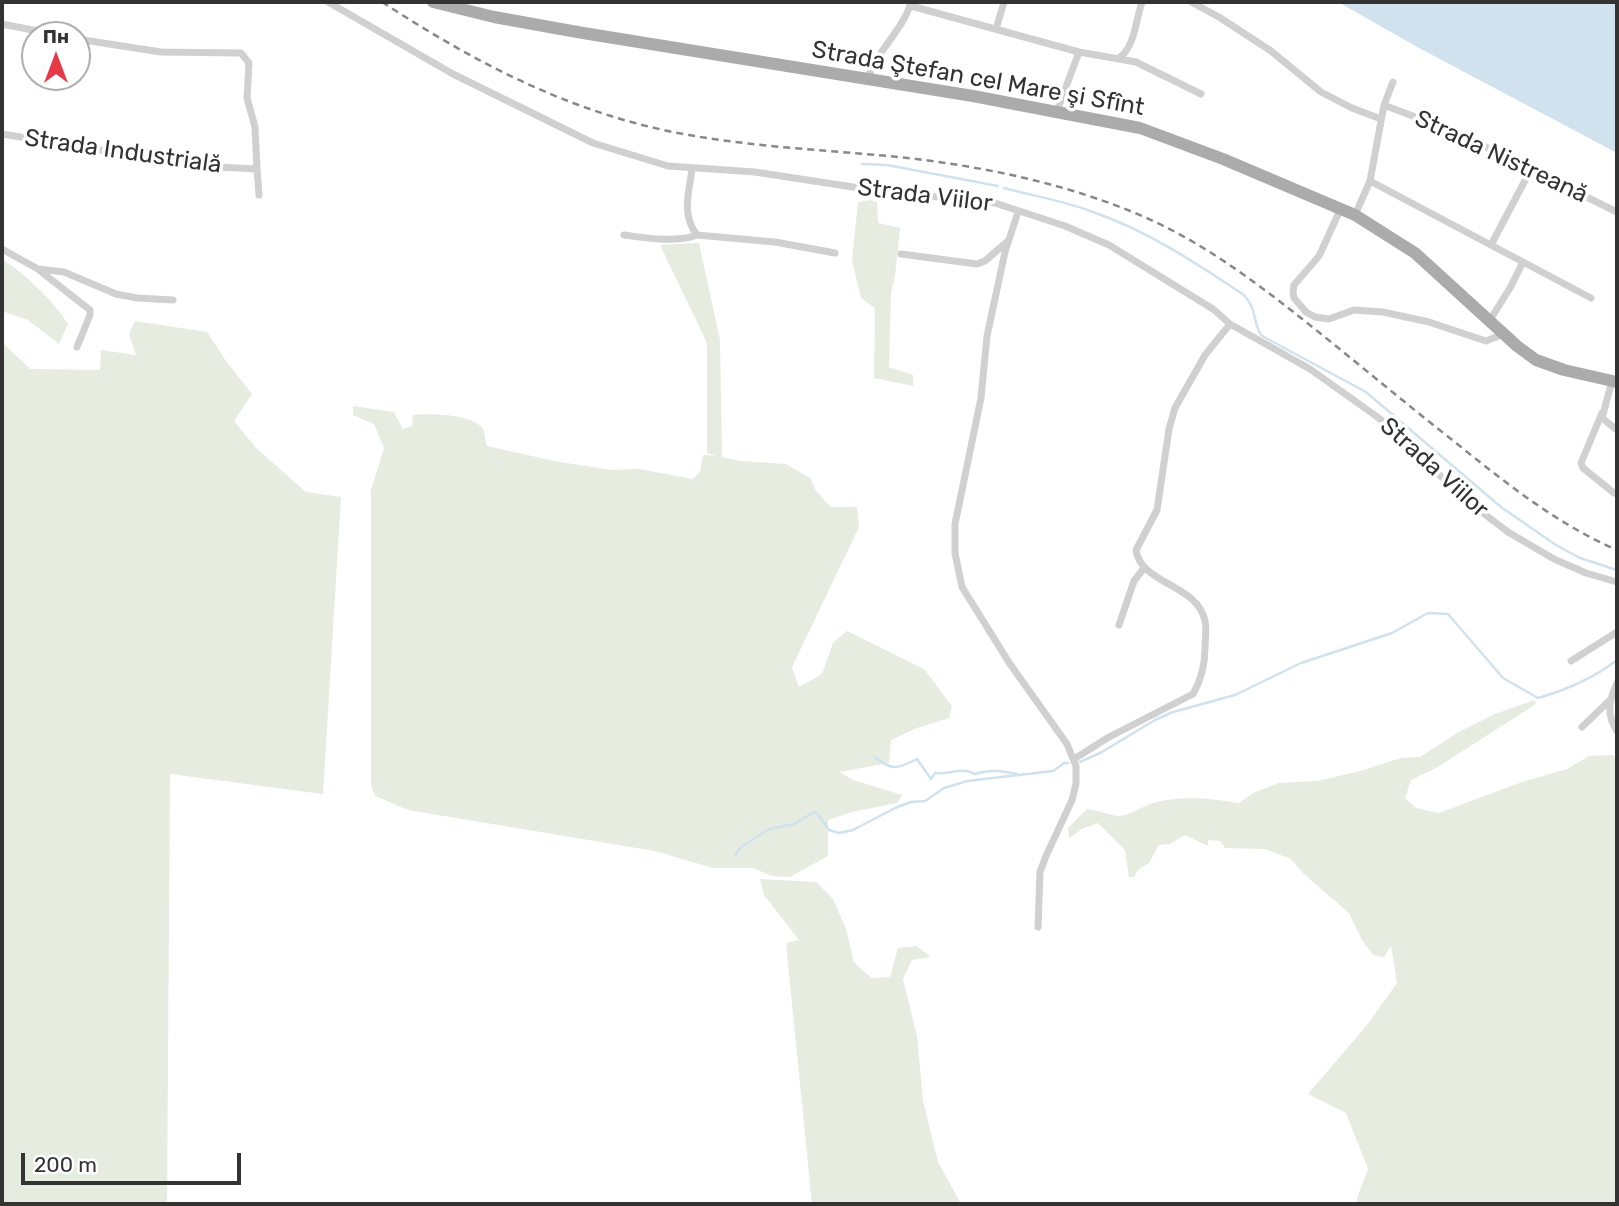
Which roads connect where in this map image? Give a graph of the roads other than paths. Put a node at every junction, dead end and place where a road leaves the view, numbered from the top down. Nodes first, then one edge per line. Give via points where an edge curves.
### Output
1 (328, 2) edge
2 (433, 2) edge
3 (1004, 2) edge
4 (1142, 2) edge
5 (1191, 2) edge
6 (911, 4) edge
7 (2, 24) edge
8 (21, 28) edge
9 (996, 29) junction
10 (91, 41) edge
11 (1079, 52) junction
12 (1119, 58) junction
13 (868, 79) junction
14 (1393, 82) dead end
15 (1201, 94) dead end
16 (1384, 105) junction
17 (1056, 111) junction
18 (1381, 119) junction
19 (2, 134) edge
20 (257, 169) junction
21 (692, 169) junction
22 (1530, 171) junction
23 (1370, 181) junction
24 (259, 195) dead end
25 (1341, 208) junction
26 (1017, 212) junction
27 (1617, 212) edge
28 (1354, 215) junction
29 (624, 235) dead end
30 (697, 235) junction
31 (1009, 240) junction
32 (1491, 245) junction
33 (2, 249) edge
34 (835, 253) dead end
35 (901, 254) dead end
36 (1523, 262) junction
37 (38, 269) junction
38 (1591, 298) dead end
39 (173, 300) dead end
40 (1490, 320) junction
41 (1230, 324) junction
42 (1504, 334) junction
43 (77, 346) dead end
44 (1615, 382) edge
45 (1602, 414) junction
46 (1617, 430) edge
47 (1614, 493) dead end
48 (1144, 568) junction
49 (1617, 582) edge
50 (1119, 625) dead end
51 (1617, 632) edge
52 (1571, 661) dead end
53 (1617, 683) edge
54 (1609, 701) junction
55 (1582, 727) dead end
56 (1617, 731) edge
57 (1074, 759) junction
58 (1038, 927) dead end

1 - 21 street, Strada Viilor via 410,51 573,134 655,163
2 - 13 main road, Strada Ştefan cel Mare şi Sfînt via 583,33
3 - 9 street
4 - 12 street via 1130,43
5 - 18 street via 1271,51 1321,92
6 - 9 street
6 - 13 street
7 - 8 street
9 - 11 street
10 - 20 street, Strada Industrială via 161,52 241,53 250,68 247,98 256,127
11 - 12 street
11 - 17 street
12 - 15 street
13 - 17 main road, Strada Ştefan cel Mare şi Sfînt
14 - 16 street
16 - 18 street
16 - 22 street, Strada Nistreană via 1442,126
17 - 25 main road, Strada Ştefan cel Mare şi Sfînt via 1162,135
18 - 23 street
19 - 20 street, Strada Industrială via 198,166
20 - 24 street
21 - 26 street, Strada Viilor via 755,172 905,195 976,199
21 - 30 street via 686,212
22 - 27 street, Strada Nistreană
22 - 32 street
23 - 28 street
23 - 32 street
25 - 28 main road, Strada Ştefan cel Mare şi Sfînt
25 - 42 street via 1319,256 1296,282 1293,293 1301,307 1315,317 1334,319 1354,310 1374,311 1429,322 1486,341
26 - 31 street
26 - 41 street, Strada Viilor via 1109,245
28 - 40 main road, Strada Ştefan cel Mare şi Sfînt via 1415,253
29 - 30 street
30 - 34 street
31 - 35 street, Strada Viilor via 977,264
31 - 57 street via 987,336 981,398 955,524 955,552 962,587
32 - 36 street
33 - 37 street
36 - 38 street
36 - 40 street
37 - 39 street via 57,270 116,294
37 - 43 street via 90,310
40 - 42 main road, Strada Ştefan cel Mare şi Sfînt
41 - 48 street via 1205,355 1172,416 1157,510 1136,550
41 - 49 street, Strada Viilor via 1310,369 1376,416 1462,497 1508,532 1554,559
42 - 44 main road, Strada Ştefan cel Mare şi Sfînt via 1536,360
44 - 45 street
45 - 46 street
45 - 47 street via 1581,466
48 - 50 street via 1134,581
48 - 57 street via 1181,590 1205,619 1199,685 1193,694
51 - 52 street
53 - 54 street
54 - 55 street
54 - 56 street
57 - 58 street via 1072,800 1041,872

